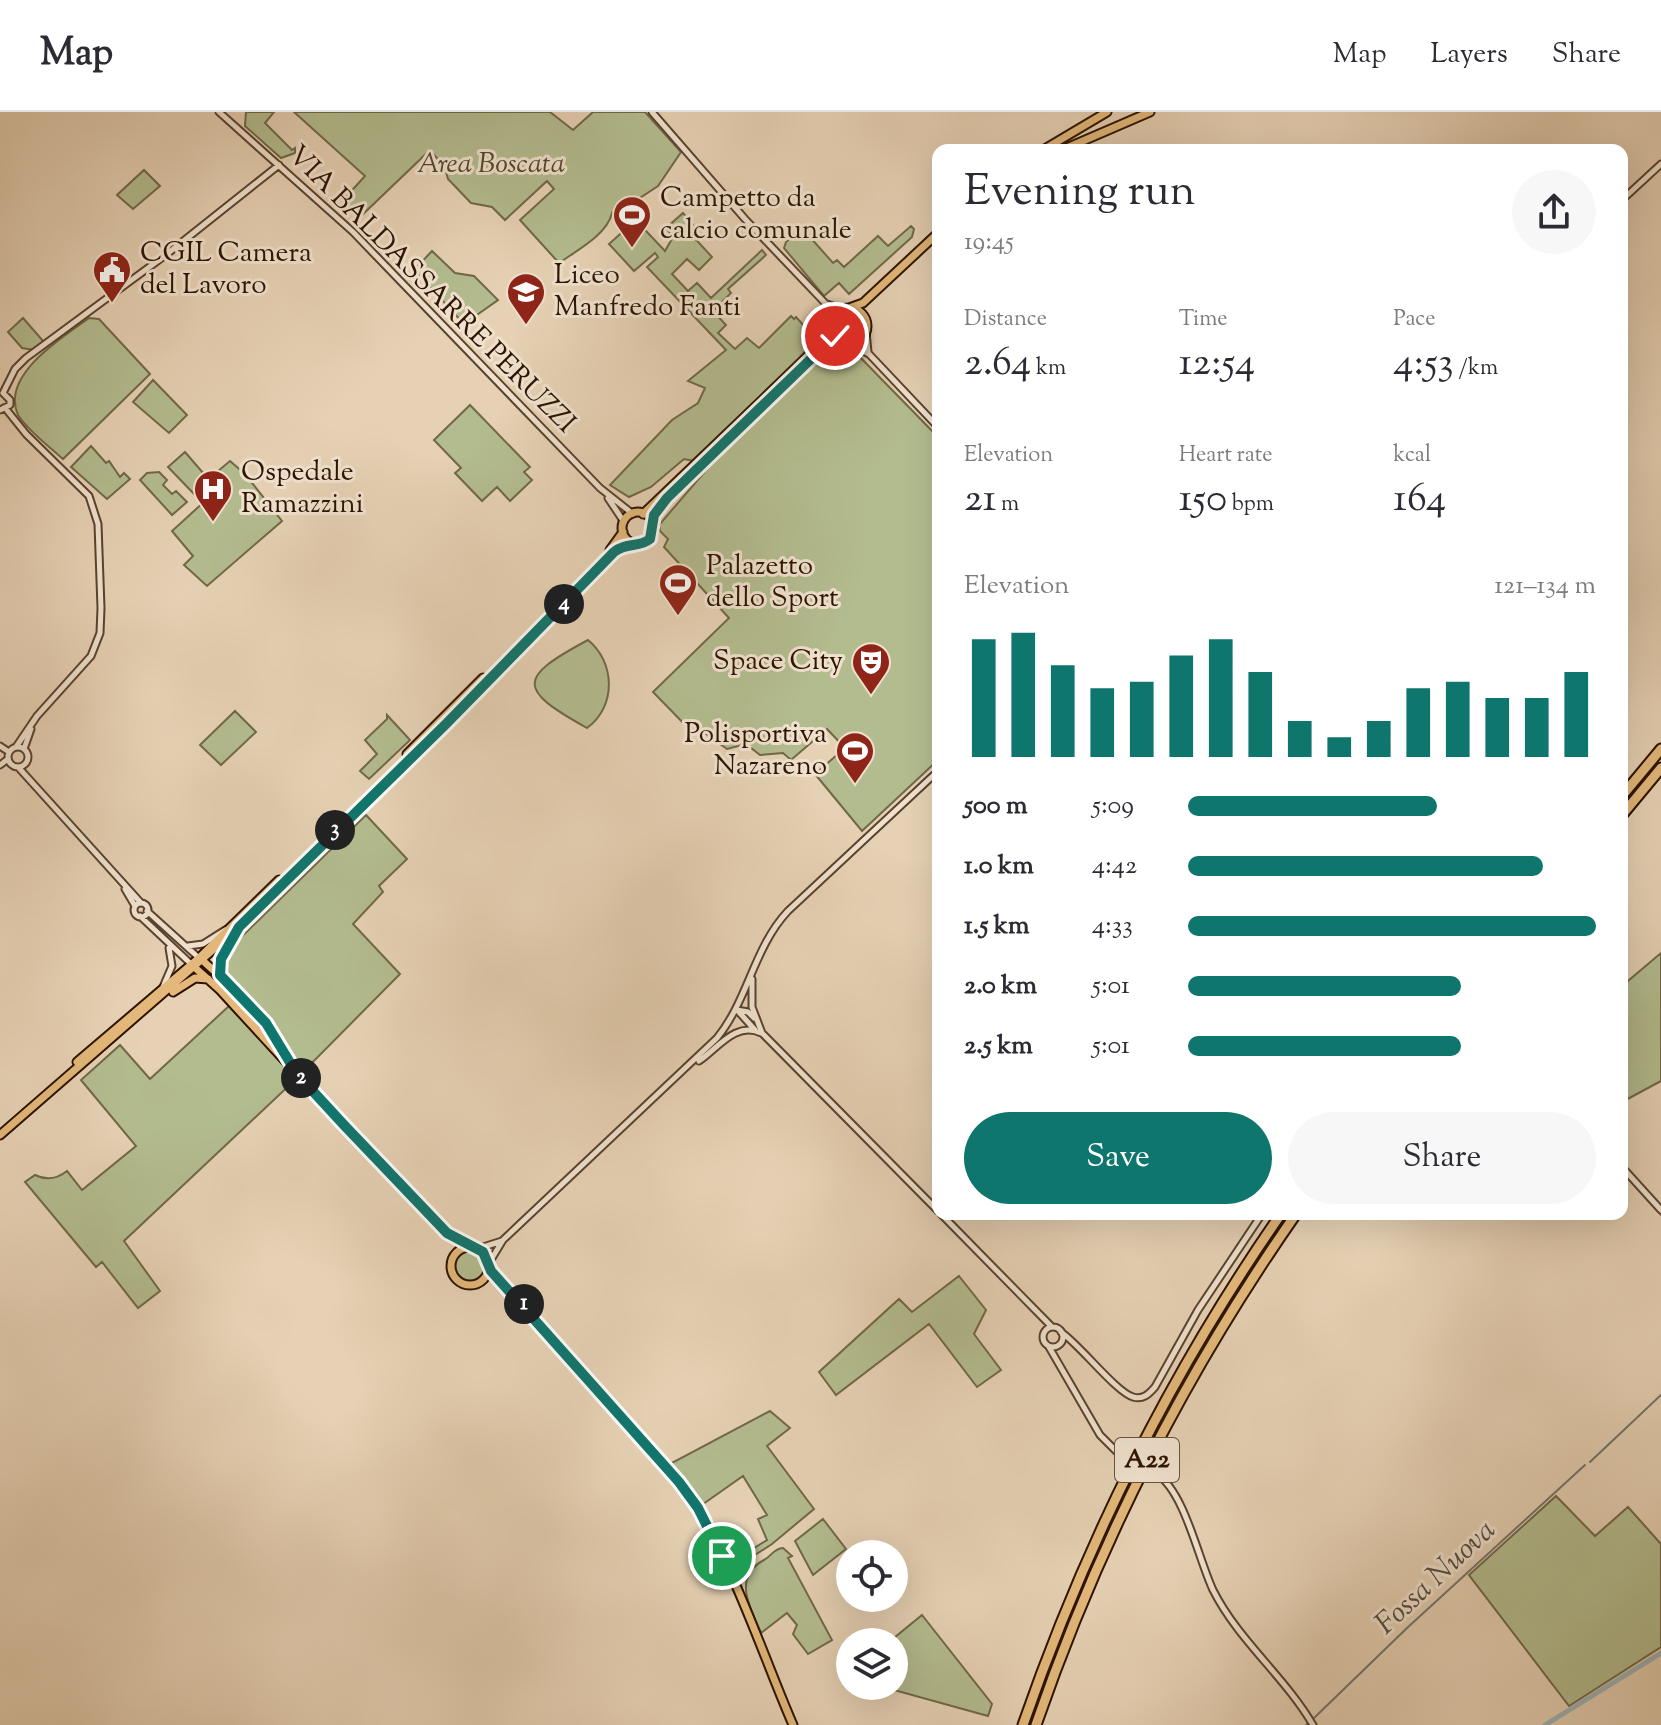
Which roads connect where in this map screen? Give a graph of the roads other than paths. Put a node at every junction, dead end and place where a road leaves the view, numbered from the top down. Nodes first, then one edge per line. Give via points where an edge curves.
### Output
1 (219, 112) edge
2 (652, 112) edge
3 (1107, 112) edge
4 (1150, 112) edge
5 (1053, 144) edge
6 (1076, 144) edge
7 (1661, 164) edge
8 (279, 165) junction
9 (1628, 194) edge
10 (932, 241) edge
11 (932, 242) edge
12 (826, 304) junction
13 (845, 308) junction
14 (867, 321) junction
15 (832, 322) junction
16 (866, 332) junction
17 (846, 343) junction
18 (868, 353) junction
19 (4, 394) edge
20 (3, 410) edge
21 (932, 421) edge
22 (600, 488) junction
23 (633, 514) junction
24 (643, 514) junction
25 (652, 521) junction
26 (624, 522) junction
27 (623, 532) junction
28 (631, 543) junction
29 (33, 724) junction
30 (16, 747) junction
31 (0, 748) edge
32 (1661, 749) edge
33 (24, 750) junction
34 (11, 760) junction
35 (26, 762) junction
36 (0, 766) edge
37 (1661, 768) edge
38 (932, 777) edge
39 (1628, 789) edge
40 (40, 791) junction
41 (1628, 808) edge
42 (118, 878) junction
43 (141, 903) junction
44 (135, 906) junction
45 (147, 911) junction
46 (140, 916) junction
47 (239, 927) junction
48 (229, 929) junction
49 (166, 943) junction
50 (180, 943) junction
51 (201, 960) junction
52 (193, 966) junction
53 (752, 974) junction
54 (220, 975) junction
55 (210, 980) junction
56 (161, 990) junction
57 (238, 993) junction
58 (229, 1001) junction
59 (149, 1008) junction
60 (737, 1010) junction
61 (755, 1018) junction
62 (266, 1023) junction
63 (755, 1030) junction
64 (258, 1032) junction
65 (762, 1033) junction
66 (688, 1068) junction
67 (297, 1074) junction
68 (0, 1128) edge
69 (0, 1135) edge
70 (1628, 1174) edge
71 (932, 1206) edge
72 (1661, 1210) edge
73 (946, 1220) edge
74 (1258, 1220) edge
75 (1277, 1220) edge
76 (1292, 1220) edge
77 (447, 1233) junction
78 (503, 1240) junction
79 (474, 1248) junction
80 (454, 1255) junction
81 (489, 1265) junction
82 (480, 1282) junction
83 (506, 1285) junction
84 (1035, 1313) junction
85 (1052, 1327) junction
86 (1044, 1332) junction
87 (1061, 1332) junction
88 (1059, 1344) junction
89 (1079, 1345) junction
90 (1049, 1347) junction
91 (1055, 1356) junction
92 (793, 1725) edge
93 (1023, 1725) edge
94 (1036, 1725) edge
95 (1313, 1725) edge

1 - 8 street, VIA BALDASSARRE PERUZZI
2 - 12 street
3 - 5 main road
4 - 6 main road
7 - 9 street
8 - 19 street via 26,358
8 - 22 street, VIA BALDASSARRE PERUZZI via 353,232
10 - 13 main road via 863,303
11 - 14 main road via 873,298
12 - 13 street
12 - 15 street
13 - 14 main road via 860,311
13 - 15 main road
14 - 16 main road
15 - 17 main road via 835,336
15 - 24 main road via 827,338
16 - 17 main road via 859,341
16 - 18 street
17 - 18 street
17 - 25 main road via 825,347 802,367 667,498
18 - 21 street
19 - 20 street via 10,400
20 - 29 street via 84,488 98,524 98,641 81,670
22 - 23 street, VIA BALDASSARRE PERUZZI
22 - 26 street, VIA BALDASSARRE PERUZZI
23 - 24 main road
23 - 26 main road
24 - 25 main road
25 - 28 main road via 650,539
26 - 27 main road
27 - 28 main road
27 - 48 main road via 580,583
28 - 47 main road via 614,552
29 - 30 street
29 - 33 street
30 - 33 street
30 - 34 street
31 - 34 street
32 - 39 highway
33 - 35 street
34 - 35 street
34 - 36 street
34 - 40 street
35 - 40 street
37 - 41 highway
38 - 53 street via 788,911 773,929
40 - 42 street
42 - 43 street
42 - 44 street
43 - 44 street
43 - 45 street
44 - 46 street
45 - 46 street
45 - 50 street
46 - 49 street
47 - 51 main road
47 - 54 main road via 221,959
48 - 50 street via 199,946
48 - 51 main road
49 - 52 street
49 - 56 street via 172,966
50 - 51 street
51 - 52 main road
51 - 54 main road
52 - 55 main road
52 - 56 main road
52 - 59 main road
53 - 60 street
53 - 61 street
54 - 57 main road
55 - 58 main road
55 - 59 main road via 193,979
56 - 68 main road
57 - 58 main road
57 - 62 main road
58 - 64 main road
59 - 69 main road
60 - 61 street
60 - 63 street
60 - 66 street
61 - 65 street
62 - 64 main road
62 - 67 main road
63 - 65 street
63 - 66 street via 736,1032
64 - 67 main road
65 - 71 street
66 - 78 street
67 - 77 main road
70 - 72 street
73 - 84 street
74 - 89 street via 1149,1393 1137,1398 1125,1393
75 - 93 highway, A22 via 1205,1330 1130,1466 1070,1599
76 - 94 highway, A22 via 1214,1339 1148,1458 1097,1565
77 - 79 main road
77 - 80 main road
78 - 79 street
78 - 81 street
79 - 80 main road
79 - 81 main road
80 - 82 main road via 451,1272 458,1281
81 - 82 main road
81 - 83 main road
82 - 83 main road
83 - 92 main road via 698,1508
84 - 85 street
84 - 86 street
85 - 86 street
85 - 87 street
86 - 90 street
87 - 88 street
87 - 89 street
88 - 89 street
88 - 90 street
88 - 91 street
90 - 91 street
91 - 95 street, bridge via 1100,1435 1172,1490 1218,1597

